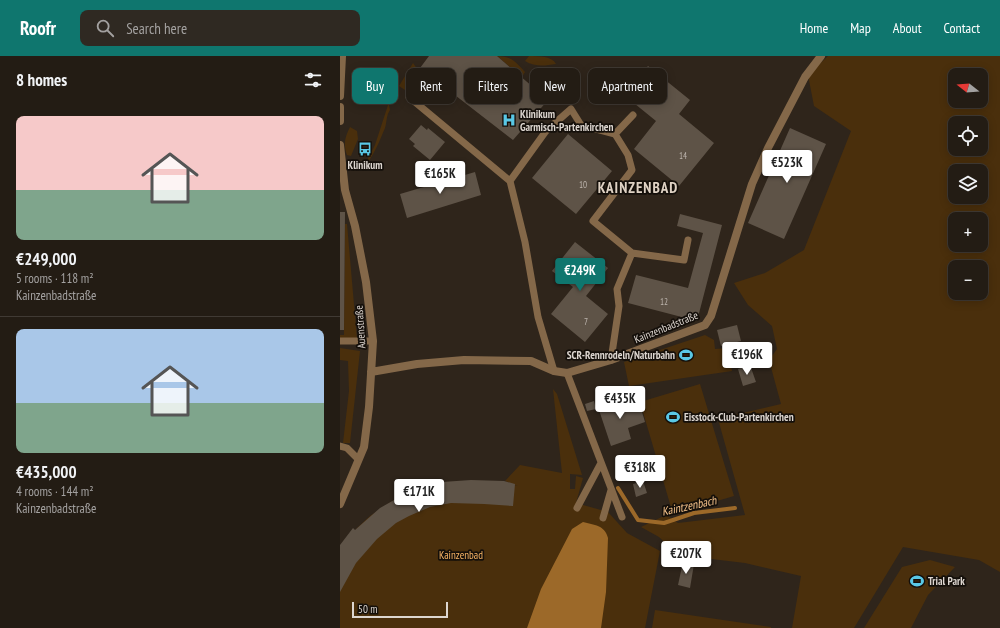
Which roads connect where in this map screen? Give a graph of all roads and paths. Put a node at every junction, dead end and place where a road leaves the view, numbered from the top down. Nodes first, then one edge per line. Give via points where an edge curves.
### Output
1 (342, 56) edge
2 (821, 56) edge
3 (340, 96) edge
4 (417, 104) edge
5 (340, 107) edge
6 (633, 115) dead end
7 (340, 121) edge
8 (615, 134) junction
9 (340, 145) edge
10 (510, 181) junction
11 (688, 240) dead end
12 (632, 253) junction
13 (373, 341) junction
14 (340, 343) edge
15 (611, 360) junction
16 (554, 371) junction
17 (371, 372) junction
18 (567, 373) junction
19 (340, 446) edge
20 (358, 459) junction
21 (600, 463) junction
22 (611, 490) junction
23 (340, 504) edge
24 (577, 508) dead end
25 (622, 517) dead end
26 (603, 518) dead end

1 - 3 street
2 - 15 street, Kainzenbadstraße via 805,77 752,184 711,316 705,325
4 - 10 lane
5 - 7 street
6 - 8 lane
8 - 10 lane via 581,125 571,109 546,131
8 - 12 lane via 628,155 632,170 593,221
9 - 13 street, Auenstraße via 345,190 366,282
10 - 16 lane via 525,242 538,317
11 - 12 lane via 684,260
12 - 15 lane via 617,289 619,306
13 - 14 lane
13 - 17 street, Auenstraße
15 - 18 street, Kainzenbadstraße
16 - 17 street, Kainzenbadstraße via 531,361 464,360 417,364
16 - 18 street, Kainzenbadstraße
17 - 20 street, Auenstraße via 367,428 364,447
18 - 21 lane
19 - 20 lane via 347,448
20 - 23 street, Auenstraße
21 - 22 lane
21 - 24 lane
22 - 25 lane
22 - 26 lane

